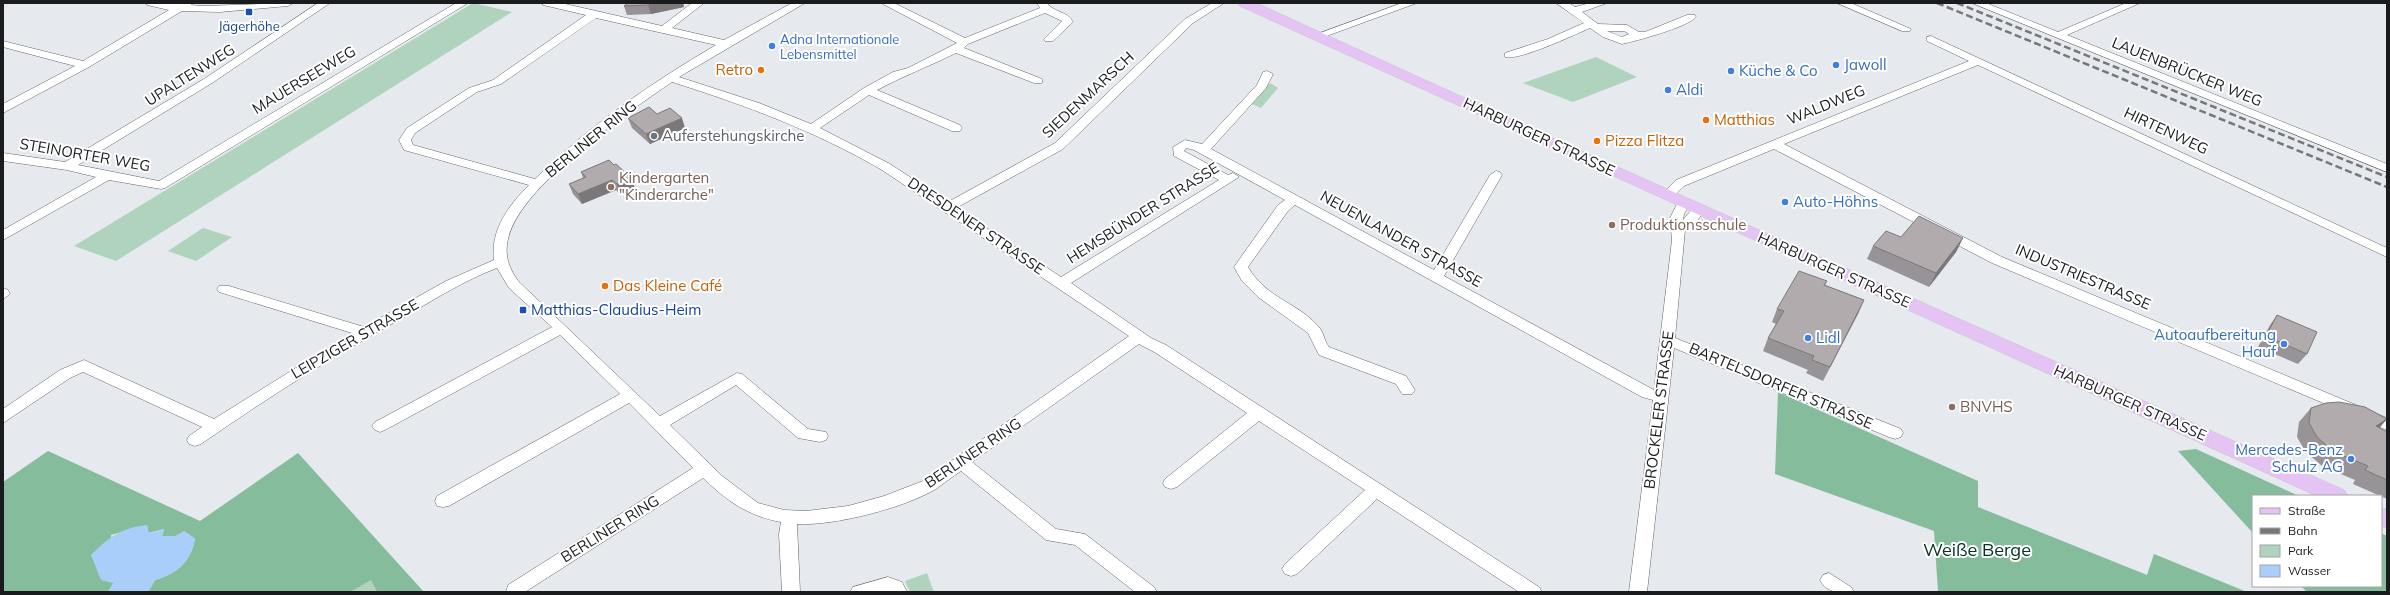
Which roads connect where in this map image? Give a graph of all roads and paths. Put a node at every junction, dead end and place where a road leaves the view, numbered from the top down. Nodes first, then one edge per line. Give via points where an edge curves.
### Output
1 (151, 3) edge
2 (288, 3) edge
3 (325, 3) edge
4 (463, 3) edge
5 (547, 3) edge
6 (699, 3) edge
7 (800, 3) edge
8 (886, 3) edge
9 (1219, 3) edge
10 (1245, 3) edge
11 (1412, 3) edge
12 (1561, 3) edge
13 (1602, 3) edge
14 (1842, 3) edge
15 (1977, 3) edge
16 (2135, 3) edge
17 (184, 6) edge
18 (1044, 6) edge
19 (1576, 10) junction
20 (596, 13) junction
21 (1691, 17) dead end
22 (1593, 25) junction
23 (665, 29) junction
24 (1906, 29) dead end
25 (1317, 36) junction
26 (2059, 36) junction
27 (1049, 39) dead end
28 (1931, 39) dead end
29 (3, 44) edge
30 (726, 44) junction
31 (960, 45) junction
32 (1509, 55) dead end
33 (1979, 61) junction
34 (85, 65) junction
35 (1267, 74) dead end
36 (672, 78) junction
37 (1038, 81) dead end
38 (868, 90) junction
39 (3, 109) edge
40 (956, 128) dead end
41 (812, 129) junction
42 (1774, 144) junction
43 (1204, 150) junction
44 (3, 157) edge
45 (67, 166) junction
46 (2387, 168) edge
47 (1242, 172) junction
48 (1496, 175) dead end
49 (107, 176) junction
50 (1227, 179) junction
51 (537, 183) junction
52 (161, 185) joint
53 (1667, 195) junction
54 (1294, 200) junction
55 (1692, 206) junction
56 (948, 207) junction
57 (3, 236) edge
58 (2387, 253) edge
59 (501, 262) junction
60 (1436, 278) junction
61 (1061, 283) junction
62 (224, 289) dead end
63 (560, 329) junction
64 (365, 332) junction
65 (1138, 337) junction
66 (1667, 341) junction
67 (1407, 390) dead end
68 (629, 396) junction
69 (1661, 397) junction
70 (1258, 414) junction
71 (3, 417) edge
72 (659, 424) junction
73 (2387, 424) edge
74 (215, 426) junction
75 (380, 426) dead end
76 (1895, 433) dead end
77 (820, 436) dead end
78 (195, 440) dead end
79 (962, 463) junction
80 (706, 469) junction
81 (1171, 483) dead end
82 (1375, 491) junction
83 (2335, 495) edge
84 (443, 501) dead end
85 (791, 518) junction
86 (1291, 569) dead end
87 (1829, 580) dead end
88 (514, 590) dead end
89 (791, 592) edge
90 (859, 592) edge
91 (898, 592) edge
92 (1148, 592) edge
93 (1533, 592) edge
94 (1638, 592) edge
95 (1845, 592) edge

1 - 17 street
2 - 17 street via 236,8
3 - 45 street, UPALTENWEG via 220,74
4 - 52 street, MAUERSEEWEG
5 - 20 street
6 - 23 street
7 - 30 street, BERLINER RING
8 - 31 street
9 - 56 street, SIEDENMARSCH via 1189,20 1059,146
10 - 25 main road, HARBURGER STRASSE
11 - 25 street
12 - 19 street
13 - 19 street
14 - 24 street
15 - 26 street, LAUENBRÜCKER WEG
16 - 26 street
17 - 34 street
18 - 27 street via 1066,18 1068,22
18 - 31 street
19 - 22 street
20 - 23 street
20 - 51 street via 497,82 473,90 411,131 405,140 408,147
21 - 22 street via 1646,35 1637,35 1622,41
22 - 32 street
23 - 30 street
25 - 53 main road, HARBURGER STRASSE
26 - 46 street, LAUENBRÜCKER WEG
28 - 33 street, HIRTENWEG
29 - 34 street
30 - 36 street, BERLINER RING
31 - 37 street
31 - 38 street
33 - 42 street, WALDWEG
33 - 58 street, HIRTENWEG
34 - 39 street
35 - 43 street via 1262,86
36 - 41 street, DRESDENER STRASSE
36 - 51 street, BERLINER RING via 586,139
38 - 40 street
38 - 41 street
41 - 56 street, DRESDENER STRASSE via 877,161
42 - 53 street, WALDWEG via 1680,183
42 - 73 street, INDUSTRIESTRASSE via 1997,260
43 - 47 street, NEUENLANDER STRASSE
43 - 50 street, NEUENLANDER STRASSE via 1185,144 1179,147 1178,152
44 - 45 street, STEINORTER WEG
45 - 49 street, STEINORTER WEG
47 - 50 street, HEMSBÜNDER STRASSE
47 - 54 street, NEUENLANDER STRASSE
48 - 60 street
49 - 52 street, STEINORTER WEG
49 - 57 street
50 - 61 street, HEMSBÜNDER STRASSE
51 - 59 street, BERLINER RING via 507,221 500,243
53 - 55 main road, HARBURGER STRASSE
54 - 60 street, NEUENLANDER STRASSE
54 - 67 street via 1283,208 1241,267 1262,294 1312,327 1324,351 1401,380
55 - 66 street, BROCKELER STRASSE via 1688,223 1680,228
55 - 83 main road, HARBURGER STRASSE
56 - 61 street, DRESDENER STRASSE
59 - 63 street, BERLINER RING via 506,275 514,285
59 - 64 street, LEIPZIGER STRASSE via 470,274
60 - 69 street, NEUENLANDER STRASSE via 1647,393
61 - 65 street, DRESDENER STRASSE
62 - 64 street
63 - 68 street, BERLINER RING
63 - 75 street
64 - 74 street, LEIPZIGER STRASSE
65 - 70 street, DRESDENER STRASSE
65 - 79 street, BERLINER RING
66 - 69 street, BROCKELER STRASSE
66 - 76 street, BARTELSDORFER STRASSE via 1680,344
68 - 72 street, BERLINER RING
68 - 84 street
69 - 94 street, BROCKELER STRASSE
70 - 81 street
70 - 82 street, DRESDENER STRASSE
71 - 74 street via 65,374 84,366
72 - 77 street via 737,378 804,434
72 - 80 street, BERLINER RING
74 - 78 street, LEIPZIGER STRASSE
79 - 85 street, BERLINER RING via 929,485 873,507 823,517
79 - 92 street via 1052,534 1079,539
80 - 85 street, BERLINER RING via 742,501 762,512
80 - 88 street, BERLINER RING
82 - 86 street
82 - 93 street, DRESDENER STRASSE
85 - 89 street via 787,526
87 - 95 street
90 - 91 street via 888,584 896,587

